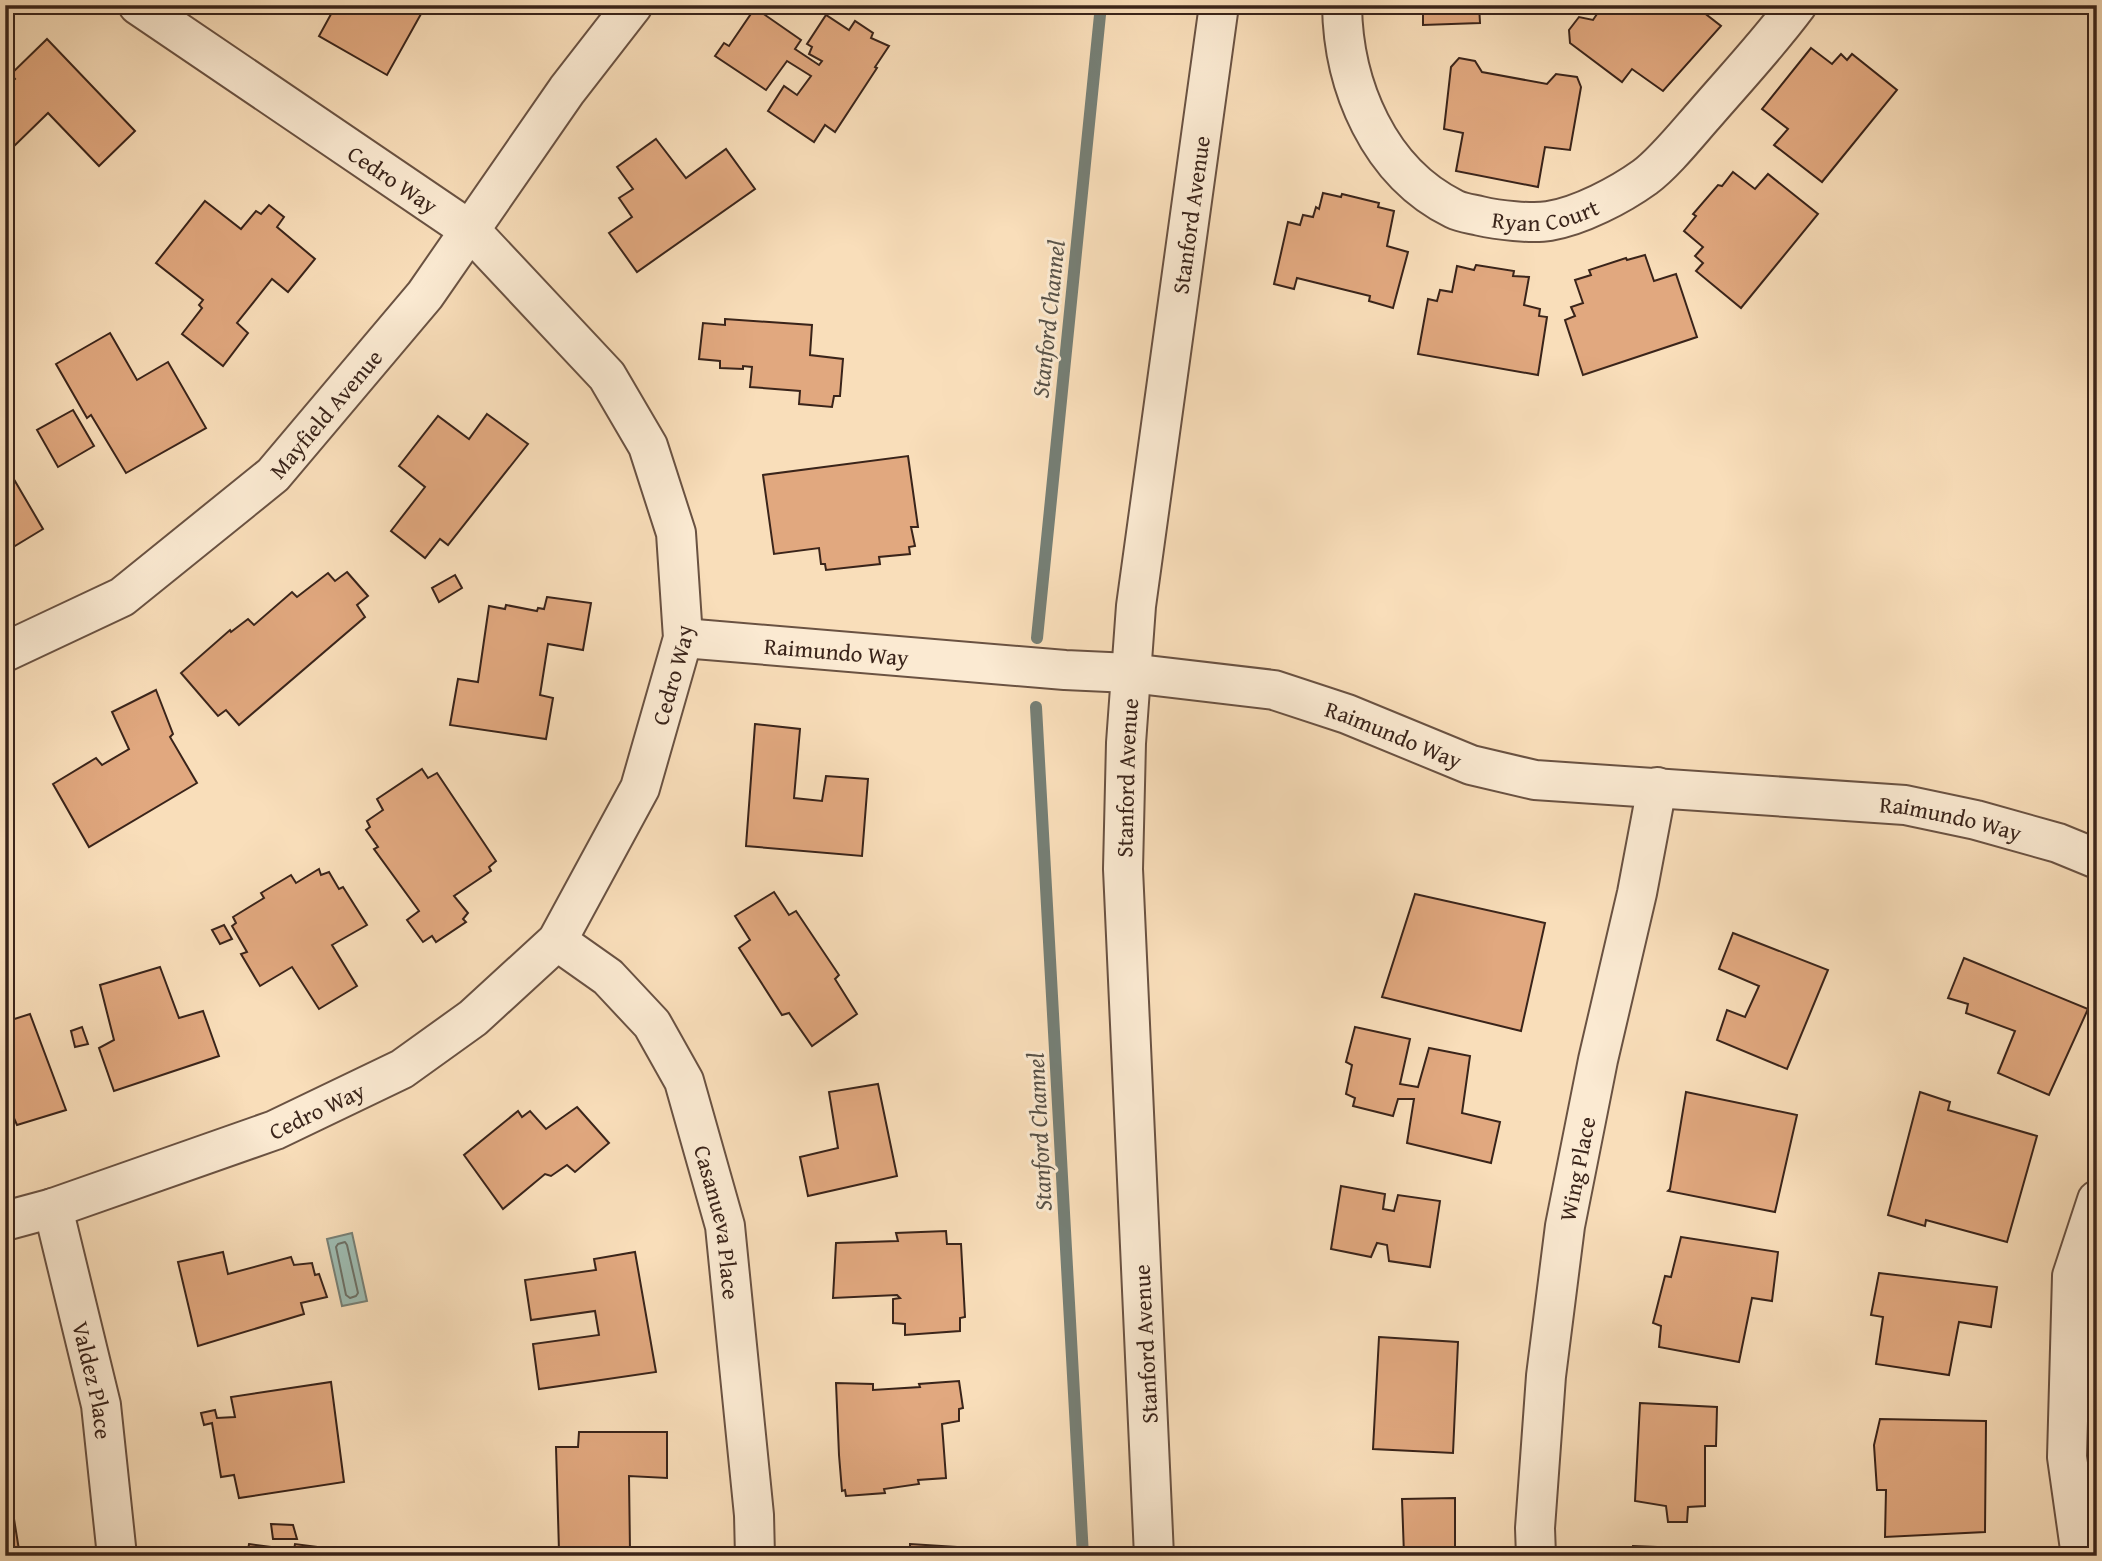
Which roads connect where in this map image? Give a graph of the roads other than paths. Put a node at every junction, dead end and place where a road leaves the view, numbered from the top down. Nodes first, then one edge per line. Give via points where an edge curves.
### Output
1 (138, 5) edge
2 (613, 5) edge
3 (634, 5) edge
4 (1219, 5) edge
5 (1342, 5) edge
6 (1797, 5) edge
7 (567, 90) junction
8 (471, 231) junction
9 (683, 638) junction
10 (5, 652) edge
11 (1130, 673) junction
12 (1657, 787) junction
13 (2097, 859) edge
14 (557, 941) junction
15 (2097, 1200) edge
16 (53, 1208) junction
17 (5, 1221) edge
18 (117, 1556) edge
19 (755, 1556) edge
20 (1154, 1556) edge
21 (1536, 1556) edge
22 (2081, 1556) edge

1 - 8 street, Cedro Way
2 - 7 street, Mayfield Avenue
3 - 7 street, Mayfield Avenue
4 - 11 street, Stanford Avenue
5 - 6 street, Ryan Court via 1357,95 1373,133 1397,165 1456,210 1494,219 1548,221 1597,206 1646,176 1688,134
7 - 8 street, Mayfield Avenue
8 - 9 street, Cedro Way via 607,376 648,446 676,533
8 - 10 street, Mayfield Avenue via 425,295 273,475 122,597
9 - 11 street, Raimundo Way
9 - 14 street, Cedro Way via 639,788
11 - 12 street, Raimundo Way via 1274,690 1347,714 1471,765 1535,780
11 - 20 street, Stanford Avenue via 1123,869
12 - 13 street, Raimundo Way via 1905,805 1976,820
12 - 21 street, Wing Place via 1565,1226 1546,1376
14 - 16 street, Cedro Way via 473,1018 402,1069 275,1130
14 - 19 street, Casanueva Place via 608,977 652,1024 684,1081 725,1226
15 - 22 street via 2072,1276 2067,1457
16 - 17 street, Cedro Way
16 - 18 street, Valdez Place via 101,1405

